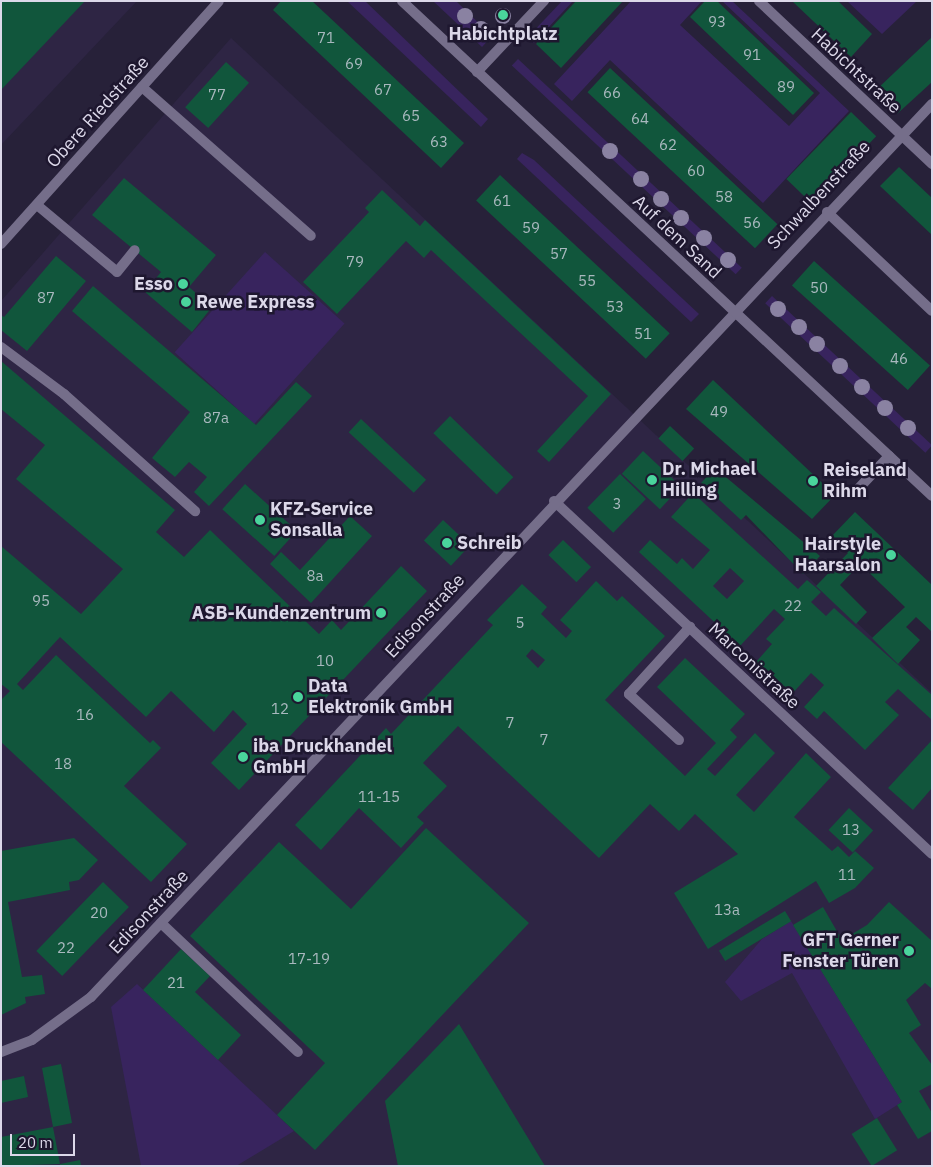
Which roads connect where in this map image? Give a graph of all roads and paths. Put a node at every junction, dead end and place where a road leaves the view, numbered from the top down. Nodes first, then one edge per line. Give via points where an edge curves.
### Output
1 (219, 1) edge
2 (402, 1) edge
3 (544, 1) edge
4 (759, 1) edge
5 (477, 72) junction
6 (142, 87) junction
7 (932, 104) edge
8 (899, 134) junction
9 (932, 164) edge
10 (37, 205) junction
11 (827, 212) junction
12 (310, 236) dead end
13 (1, 244) edge
14 (135, 250) dead end
15 (733, 311) junction
16 (932, 311) edge
17 (1, 347) edge
18 (889, 456) junction
19 (859, 488) dead end
20 (932, 496) edge
21 (554, 501) junction
22 (195, 512) dead end
23 (690, 627) junction
24 (679, 740) dead end
25 (932, 854) edge
26 (161, 923) junction
27 (1, 1052) edge
28 (298, 1052) dead end

1 - 6 street, Obere Riedstraße
2 - 5 street, Auf dem Sand
3 - 5 street
4 - 8 street, Habichtstraße
5 - 15 street, Auf dem Sand
6 - 10 street, Obere Riedstraße
6 - 12 street
7 - 8 street, Schwalbenstraße
8 - 9 street, Habichtstraße
8 - 11 street, Schwalbenstraße
10 - 13 street, Obere Riedstraße
10 - 14 street via 117,272
11 - 15 street, Schwalbenstraße
11 - 16 street
15 - 18 street, Auf dem Sand
15 - 21 street, Edisonstraße
17 - 22 street via 64,394
18 - 19 street
18 - 20 street, Auf dem Sand
21 - 23 street, Marconistraße
21 - 26 street, Edisonstraße
23 - 24 street via 629,694
23 - 25 street, Marconistraße
26 - 27 street, Edisonstraße via 66,1020
26 - 28 street

